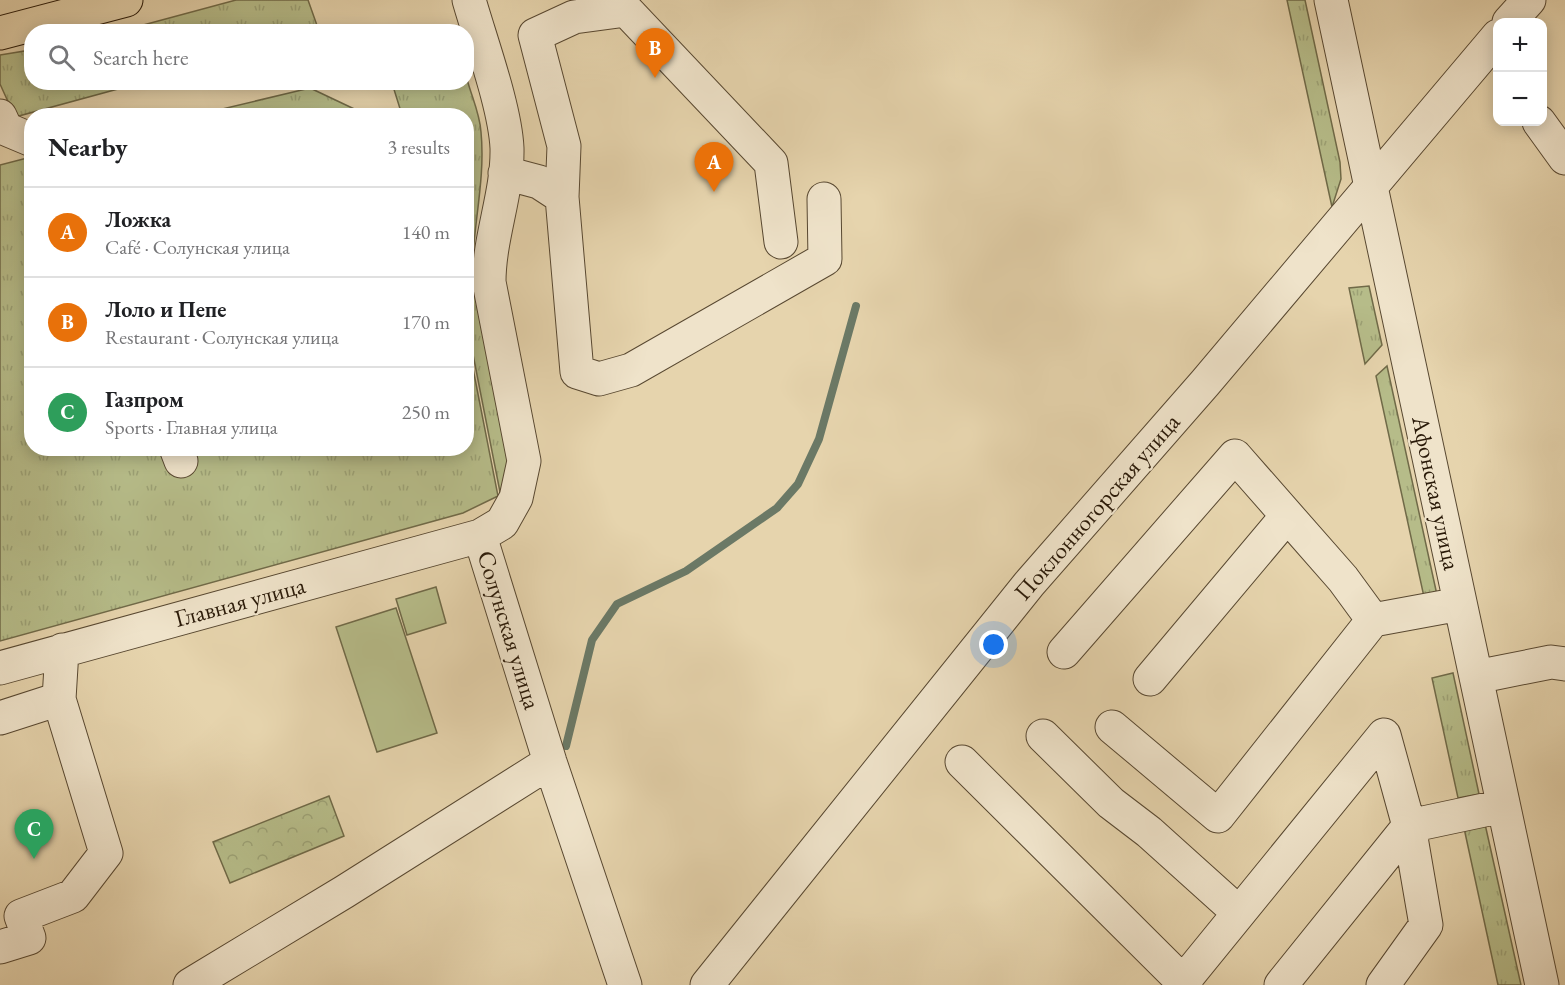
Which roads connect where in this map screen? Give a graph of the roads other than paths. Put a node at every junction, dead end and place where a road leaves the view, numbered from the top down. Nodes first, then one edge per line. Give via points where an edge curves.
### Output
1 (126, 0) edge
2 (469, 0) edge
3 (1336, 1) edge
4 (34, 24) edge
5 (24, 27) edge
6 (0, 33) edge
7 (1493, 50) edge
8 (0, 116) edge
9 (1542, 126) edge
10 (24, 137) edge
11 (1565, 158) edge
12 (505, 173) junction
13 (1369, 187) junction
14 (562, 197) junction
15 (824, 199) dead end
16 (781, 242) dead end
17 (1287, 516) junction
18 (480, 536) junction
19 (1460, 604) junction
20 (1373, 620) junction
21 (62, 650) junction
22 (1064, 652) dead end
23 (1565, 664) edge
24 (0, 668) edge
25 (1476, 677) junction
26 (1150, 680) dead end
27 (59, 699) junction
28 (0, 718) edge
29 (1112, 727) dead end
30 (1043, 736) dead end
31 (550, 762) junction
32 (962, 762) dead end
33 (1503, 806) junction
34 (1409, 826) junction
35 (1239, 913) junction
36 (0, 947) edge
37 (1184, 983) edge
38 (190, 985) edge
39 (625, 985) edge
40 (707, 985) edge
41 (1281, 985) edge
42 (1383, 985) edge
43 (1542, 985) edge

1 - 4 main road
2 - 12 street, Солунская улица via 503,123
3 - 13 street, Афонская улица
5 - 6 main road
7 - 13 street, Поклонногорская улица
8 - 10 street via 6,129
9 - 11 street
12 - 14 street via 539,182
12 - 18 street, Солунская улица via 489,259 489,282 524,461 516,498 502,522
13 - 19 street, Афонская улица
13 - 40 street, Поклонногорская улица via 1029,584
14 - 15 street via 577,372 599,379 632,370 825,259
14 - 16 street via 564,146 536,35 574,17 626,10 771,163
17 - 20 street via 1343,579
17 - 22 street via 1234,456
17 - 26 street
18 - 21 street, Главная улица
18 - 31 street, Солунская улица
19 - 20 street
19 - 25 street, Афонская улица
20 - 29 street via 1218,816
21 - 24 street, Главная улица
21 - 27 street
23 - 25 street via 1551,662
25 - 33 street, Афонская улица
27 - 28 street
27 - 36 street via 106,853 73,896 21,916 29,938
30 - 35 street via 1111,803
31 - 38 street
31 - 39 street, Солунская улица
32 - 37 street
33 - 34 street
33 - 43 street, Афонская улица
34 - 35 street via 1384,735
34 - 41 street
34 - 42 street via 1426,925
35 - 37 street

